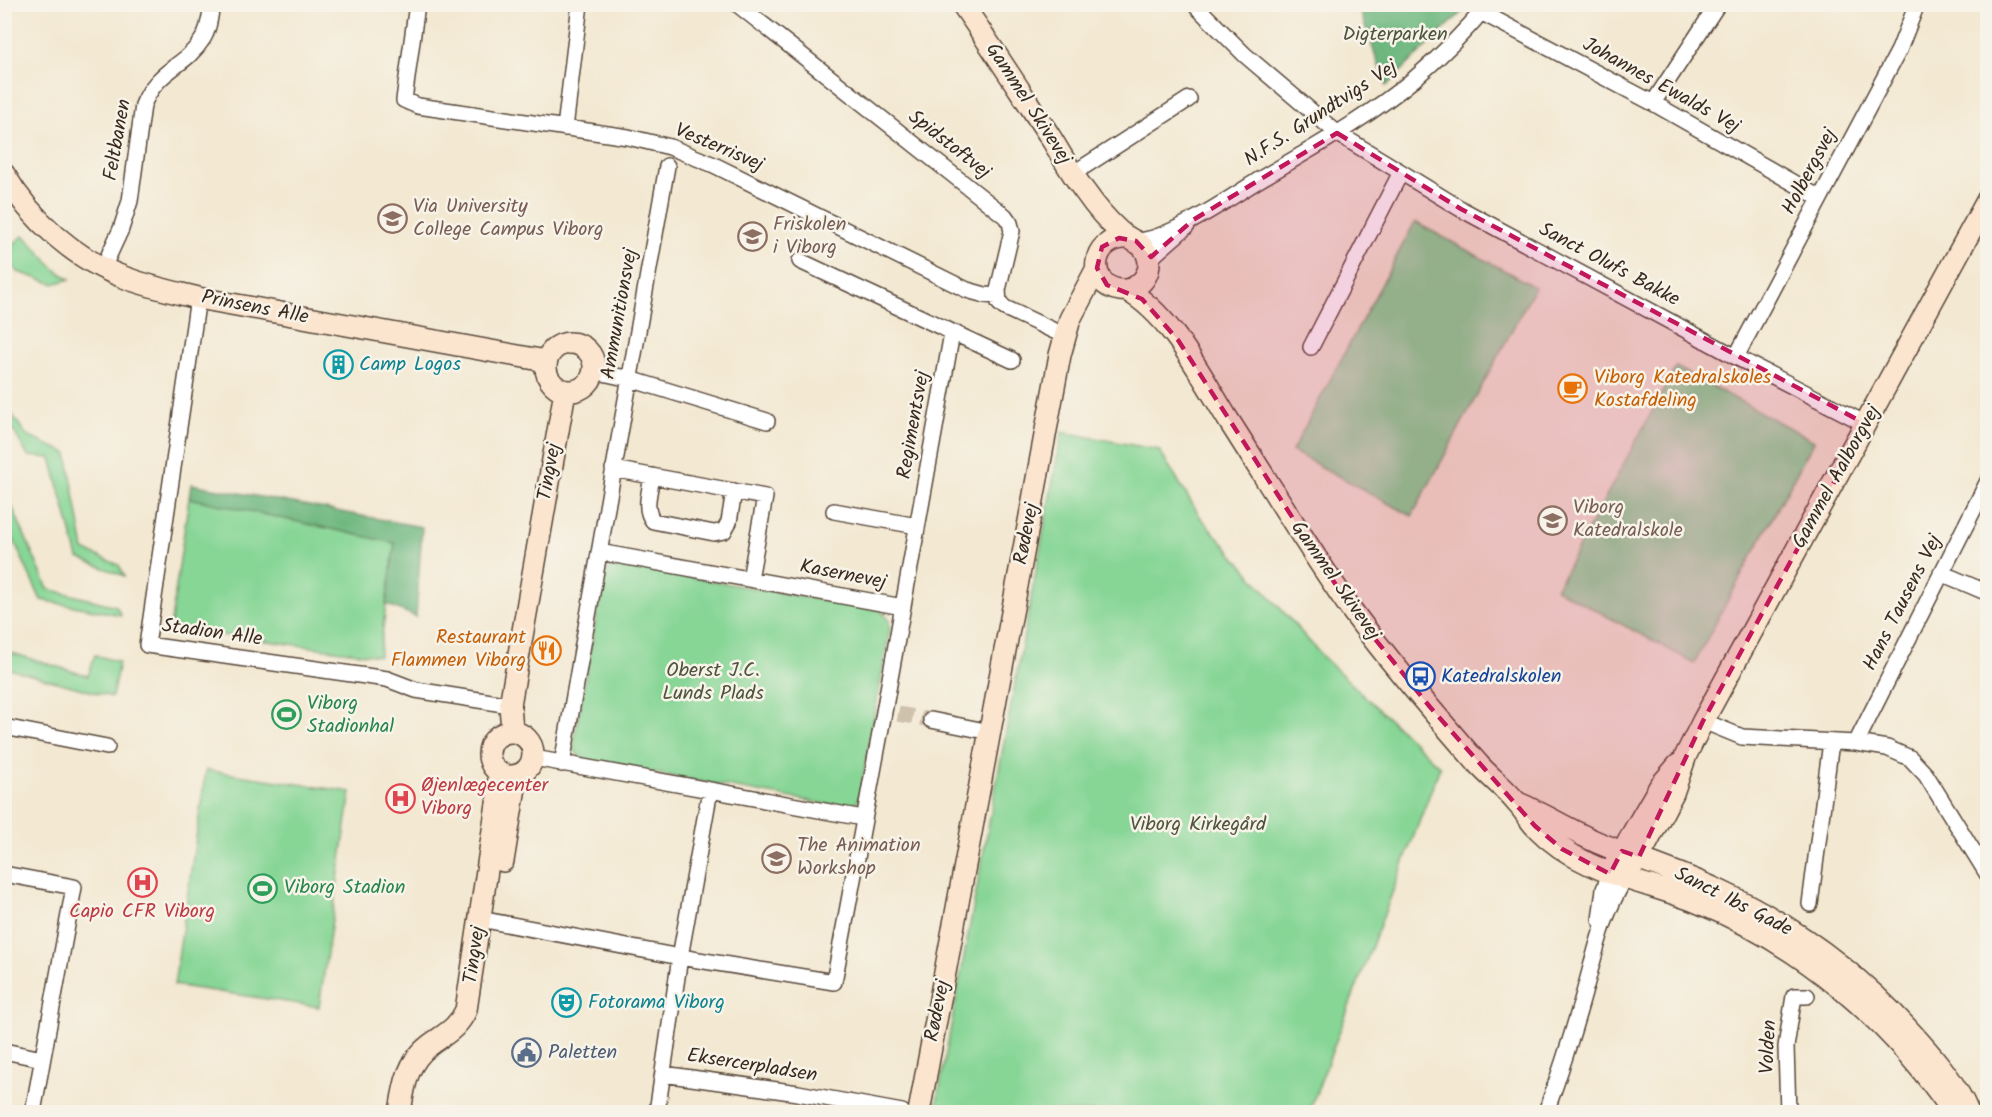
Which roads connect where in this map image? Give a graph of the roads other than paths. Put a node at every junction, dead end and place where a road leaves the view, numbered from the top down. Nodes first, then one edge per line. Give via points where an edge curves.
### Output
1 (212, 4) edge
2 (417, 4) edge
3 (580, 4) edge
4 (738, 4) edge
5 (962, 4) edge
6 (1194, 4) edge
7 (1718, 4) edge
8 (1917, 4) edge
9 (1484, 8) edge
10 (1189, 99) dead end
11 (1653, 104) junction
12 (565, 128) junction
13 (1337, 133) junction
14 (667, 166) dead end
15 (1401, 172) junction
16 (1074, 173) junction
17 (4, 174) edge
18 (1086, 193) junction
19 (1820, 198) junction
20 (1988, 199) edge
21 (1193, 220) junction
22 (1131, 239) junction
23 (1099, 257) junction
24 (800, 261) dead end
25 (1148, 266) junction
26 (103, 268) junction
27 (1119, 289) junction
28 (997, 296) junction
29 (198, 298) junction
30 (951, 333) junction
31 (1065, 336) junction
32 (1178, 340) junction
33 (1311, 347) dead end
34 (1736, 357) junction
35 (1012, 360) dead end
36 (546, 361) junction
37 (594, 371) junction
38 (630, 379) junction
39 (565, 391) junction
40 (767, 421) dead end
41 (1866, 424) junction
42 (613, 469) junction
43 (652, 476) junction
44 (1988, 481) edge
45 (734, 491) junction
46 (834, 511) dead end
47 (917, 526) junction
48 (599, 552) junction
49 (1941, 573) junction
50 (750, 579) junction
51 (1988, 593) edge
52 (903, 608) junction
53 (510, 705) junction
54 (931, 720) tunnel mouth
55 (1703, 721) junction
56 (4, 727) edge
57 (512, 731) junction
58 (990, 732) junction
59 (1831, 742) junction
60 (1856, 743) junction
61 (106, 747) dead end
62 (534, 758) junction
63 (562, 764) junction
64 (508, 774) junction
65 (710, 790) junction
66 (1517, 803) junction
67 (863, 818) junction
68 (1630, 854) junction
69 (4, 874) edge
70 (1988, 875) edge
71 (1617, 876) junction
72 (1810, 904) dead end
73 (487, 920) junction
74 (680, 957) junction
75 (1807, 996) dead end
76 (4, 1052) edge
77 (42, 1059) junction
78 (663, 1074) junction
79 (33, 1113) edge
80 (400, 1113) edge
81 (413, 1113) edge
82 (657, 1113) edge
83 (902, 1113) edge
84 (919, 1113) edge
85 (1546, 1113) edge
86 (1788, 1113) edge
87 (1953, 1113) edge
88 (1968, 1113) edge

1 - 26 street, Feltbanen via 204,39 158,79 143,105 130,201 122,229
2 - 12 street, Vesterrisvej via 404,100 418,106
3 - 12 street
4 - 28 street, Spidstoftvej via 1005,216 1012,237
5 - 16 street, Gammel Skivevej
6 - 13 street, Sanct Olufs Bakke via 1245,55
7 - 11 street
8 - 19 street, Holbergsvej via 1899,50
9 - 11 street, Johannes Ewalds Vej
9 - 13 street, N.F.S. Grundtvigs Vej via 1415,78
10 - 16 street, Gammel Skivevej
11 - 19 street, Johannes Ewalds Vej
12 - 28 street, Vesterrisvej via 670,147 967,290
13 - 15 street, Sanct Olufs Bakke
13 - 21 street, N.F.S. Grundtvigs Vej
14 - 38 street, Ammunitionsvej
15 - 33 street
15 - 34 street, Sanct Olufs Bakke
16 - 18 street, Gammel Skivevej
17 - 26 street, Prinsens Alle via 50,231
18 - 22 street, Gammel Skivevej
18 - 23 street, Gammel Skivevej via 1100,231
19 - 34 street, Holbergsvej
20 - 41 street, Gammel Aalborgvej
21 - 22 street, N.F.S. Grundtvigs Vej via 1147,239
21 - 25 street, N.F.S. Grundtvigs Vej
22 - 23 street via 1113,239
22 - 25 street via 1145,250
23 - 27 street via 1103,282
23 - 31 street, Rødevej
24 - 30 street
25 - 27 street via 1140,283
25 - 32 street, Gammel Skivevej
26 - 29 street, Prinsens Alle via 146,285
27 - 31 street, Rødevej via 1098,296
27 - 32 street, Gammel Skivevej via 1142,299
28 - 31 street via 1005,308
29 - 36 street, Prinsens Alle
29 - 53 street, Stadion Alle via 147,645 387,679 416,690
30 - 35 street
30 - 47 street, Regimentsvej
31 - 58 street, Rødevej
32 - 66 street, Gammel Skivevej via 1354,613 1481,767
34 - 41 street, Sanct Olufs Bakke
36 - 37 street via 555,348 574,343 591,356
36 - 39 street via 549,380
37 - 38 street
37 - 39 street via 580,389
38 - 40 street
38 - 42 street, Ammunitionsvej
39 - 53 street, Tingvej
41 - 55 street, Gammel Aalborgvej
42 - 43 street
42 - 48 street, Ammunitionsvej
43 - 45 street
43 - 45 street via 647,508 653,521 704,531 724,531
44 - 49 street, Hans Tausens Vej
45 - 50 street via 765,497
46 - 47 street
47 - 52 street, Regimentsvej
48 - 50 street, Kasernevej
48 - 63 street, Ammunitionsvej
49 - 51 street
49 - 60 street, Hans Tausens Vej
50 - 52 street, Kasernevej
52 - 67 street, Kasernevej via 891,713
53 - 57 street, Tingvej
54 - 58 street
55 - 59 street via 1742,737
55 - 68 street, Gammel Aalborgvej via 1673,793
56 - 61 street
57 - 62 street via 531,743
57 - 64 street via 499,735 490,745 489,758 495,769
58 - 84 street, Rødevej
59 - 60 street
59 - 72 street
60 - 70 street via 1887,748 1910,758 1926,775
62 - 63 street
62 - 64 street via 528,769
63 - 65 street
64 - 73 street, Tingvej via 498,797
65 - 67 street
65 - 74 street
66 - 68 street, Gammel Skivevej
66 - 71 street, Gammel Skivevej via 1535,826 1562,849
67 - 74 street, Kasernevej via 834,982
68 - 71 street, Gammel Aalborgvej
68 - 88 street, Sanct Ibs Gade via 1720,891 1786,927 1830,957 1868,988 1926,1048
69 - 77 street via 74,887
71 - 85 street via 1603,896 1598,940
71 - 87 street, Sanct Ibs Gade via 1695,901 1738,920 1812,966 1889,1032
73 - 74 street
73 - 80 street, Tingvej via 466,1010 457,1026 424,1050 411,1066
73 - 81 street, Tingvej via 478,1021 428,1066 419,1081
74 - 78 street, Eksercerpladsen
75 - 86 street, Volden via 1794,996 1786,1047
76 - 77 street
77 - 79 street
78 - 82 street
78 - 83 street, Eksercerpladsen

